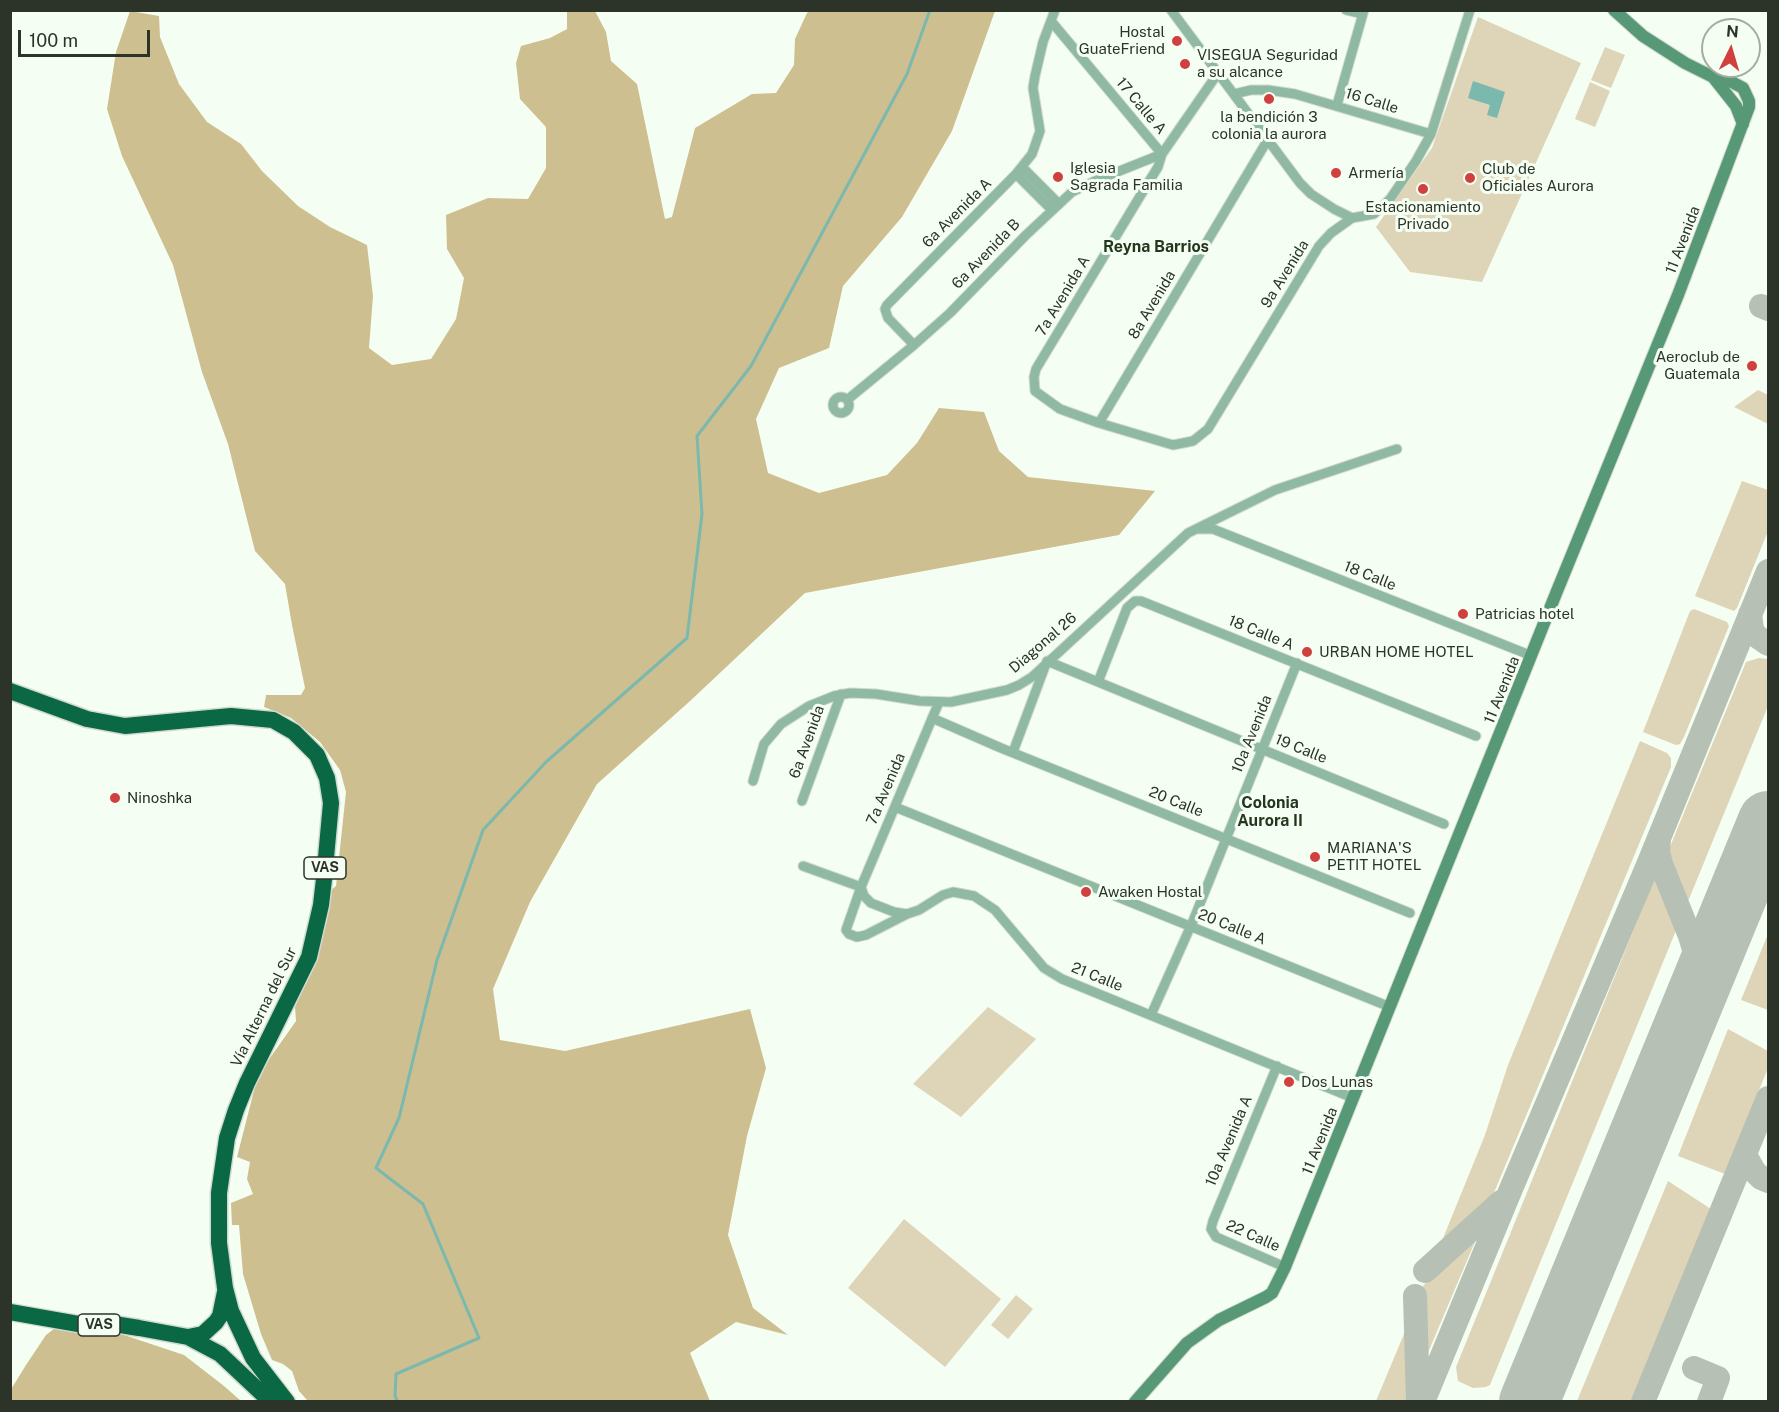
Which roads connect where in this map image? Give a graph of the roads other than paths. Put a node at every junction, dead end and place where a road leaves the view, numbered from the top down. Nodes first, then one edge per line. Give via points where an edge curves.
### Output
1 (1055, 10) edge
2 (1171, 10) edge
3 (1346, 10) edge
4 (1470, 10) edge
5 (1614, 10) edge
6 (1363, 13) edge
7 (1051, 21) junction
8 (1218, 73) junction
9 (1234, 94) junction
10 (1337, 105) junction
11 (1431, 134) junction
12 (1268, 141) junction
13 (1162, 154) junction
14 (1019, 170) junction
15 (1055, 207) junction
16 (1348, 221) junction
17 (914, 345) junction
18 (847, 400) dead end
19 (1099, 423) junction
20 (1397, 449) dead end
21 (1196, 529) junction
22 (1532, 656) junction
23 (1047, 661) junction
24 (1297, 663) junction
25 (1098, 682) junction
26 (10, 691) edge
27 (841, 694) junction
28 (939, 702) junction
29 (932, 718) junction
30 (1476, 736) dead end
31 (1262, 749) junction
32 (1012, 752) junction
33 (753, 781) dead end
34 (801, 801) dead end
35 (895, 807) junction
36 (1444, 824) dead end
37 (1226, 838) junction
38 (803, 866) dead end
39 (861, 887) junction
40 (1410, 913) dead end
41 (907, 914) junction
42 (1190, 926) junction
43 (1390, 1007) junction
44 (1151, 1015) junction
45 (1277, 1066) junction
46 (1353, 1098) junction
47 (1211, 1229) joint
48 (1285, 1266) junction
49 (225, 1288) junction
50 (10, 1303) edge
51 (10, 1312) edge
52 (114, 1324) junction
53 (188, 1337) junction
54 (272, 1401) edge
55 (286, 1401) edge
56 (1135, 1401) edge

1 - 7 street
2 - 8 street
3 - 6 street
4 - 11 street, 9a Avenida
5 - 22 main road, 11 Avenida via 1648,40 1713,77 1736,83 1747,94 1749,107
6 - 10 street
7 - 13 street, 17 Calle A
7 - 14 street, 6a Avenida A via 1033,88 1040,131 1032,154
8 - 9 street
8 - 13 street, 7a Avenida A
9 - 10 street, 16 Calle via 1269,90
9 - 12 street
10 - 11 street, 16 Calle
11 - 16 street, 9a Avenida via 1390,199 1374,214
12 - 16 street via 1300,183
12 - 19 street, 8a Avenida
13 - 15 street, 6a Avenida B via 1096,180 1072,192
13 - 19 street, 7a Avenida A via 1158,167 1036,369 1033,384 1041,397 1060,409
14 - 15 street
14 - 17 street, 6a Avenida A via 889,301 885,309 888,318
15 - 17 street, 6a Avenida B
16 - 19 street, 9a Avenida via 1319,246 1208,429 1193,441 1173,445
17 - 18 street, 6a Avenida B
20 - 21 street, Diagonal 26 via 1275,490
21 - 22 street, 18 Calle via 1213,530
21 - 23 street, Diagonal 26
22 - 43 main road, 11 Avenida
23 - 25 street, 19 Calle
23 - 28 street, Diagonal 26 via 1032,677 1007,690
23 - 32 street
24 - 25 street, 18 Calle A via 1135,601 1127,608
24 - 30 street, 18 Calle A
24 - 31 street, 10a Avenida
25 - 31 street, 19 Calle
26 - 49 highway, Vía Alterna del Sur / VAS via 87,719 125,726 231,716 273,720 294,732 317,755 327,778 331,803 324,879 309,957 247,1083 227,1138 218,1212
27 - 28 street, Diagonal 26 via 876,693
27 - 33 street, Diagonal 26 via 810,706 781,724 764,744
27 - 34 street, 6a Avenida
28 - 29 street, 7a Avenida
29 - 32 street, 20 Calle
29 - 35 street, 7a Avenida
31 - 36 street, 19 Calle
31 - 37 street, 10a Avenida
32 - 37 street, 20 Calle
35 - 39 street, 7a Avenida
35 - 42 street, 20 Calle A
37 - 40 street, 20 Calle
37 - 42 street, 10a Avenida
38 - 39 street
39 - 41 street via 872,903
39 - 41 street, 7a Avenida via 846,930 849,934 866,935
41 - 44 street, 21 Calle via 953,892 974,896 995,910 1053,974
42 - 43 street, 20 Calle A
42 - 44 street, 10a Avenida
43 - 46 main road, 11 Avenida
44 - 45 street, 21 Calle
45 - 46 street, 21 Calle
45 - 47 street, 10a Avenida A
46 - 48 main road, 11 Avenida
47 - 48 street, 22 Calle via 1216,1237
48 - 56 main road via 1272,1293 1219,1320 1187,1343
49 - 53 highway via 216,1322 204,1334
49 - 55 highway, Vía Alterna del Sur / VAS via 253,1358
50 - 52 highway
51 - 52 highway, VAS via 84,1325
52 - 53 highway, VAS
53 - 54 highway, VAS via 220,1354

